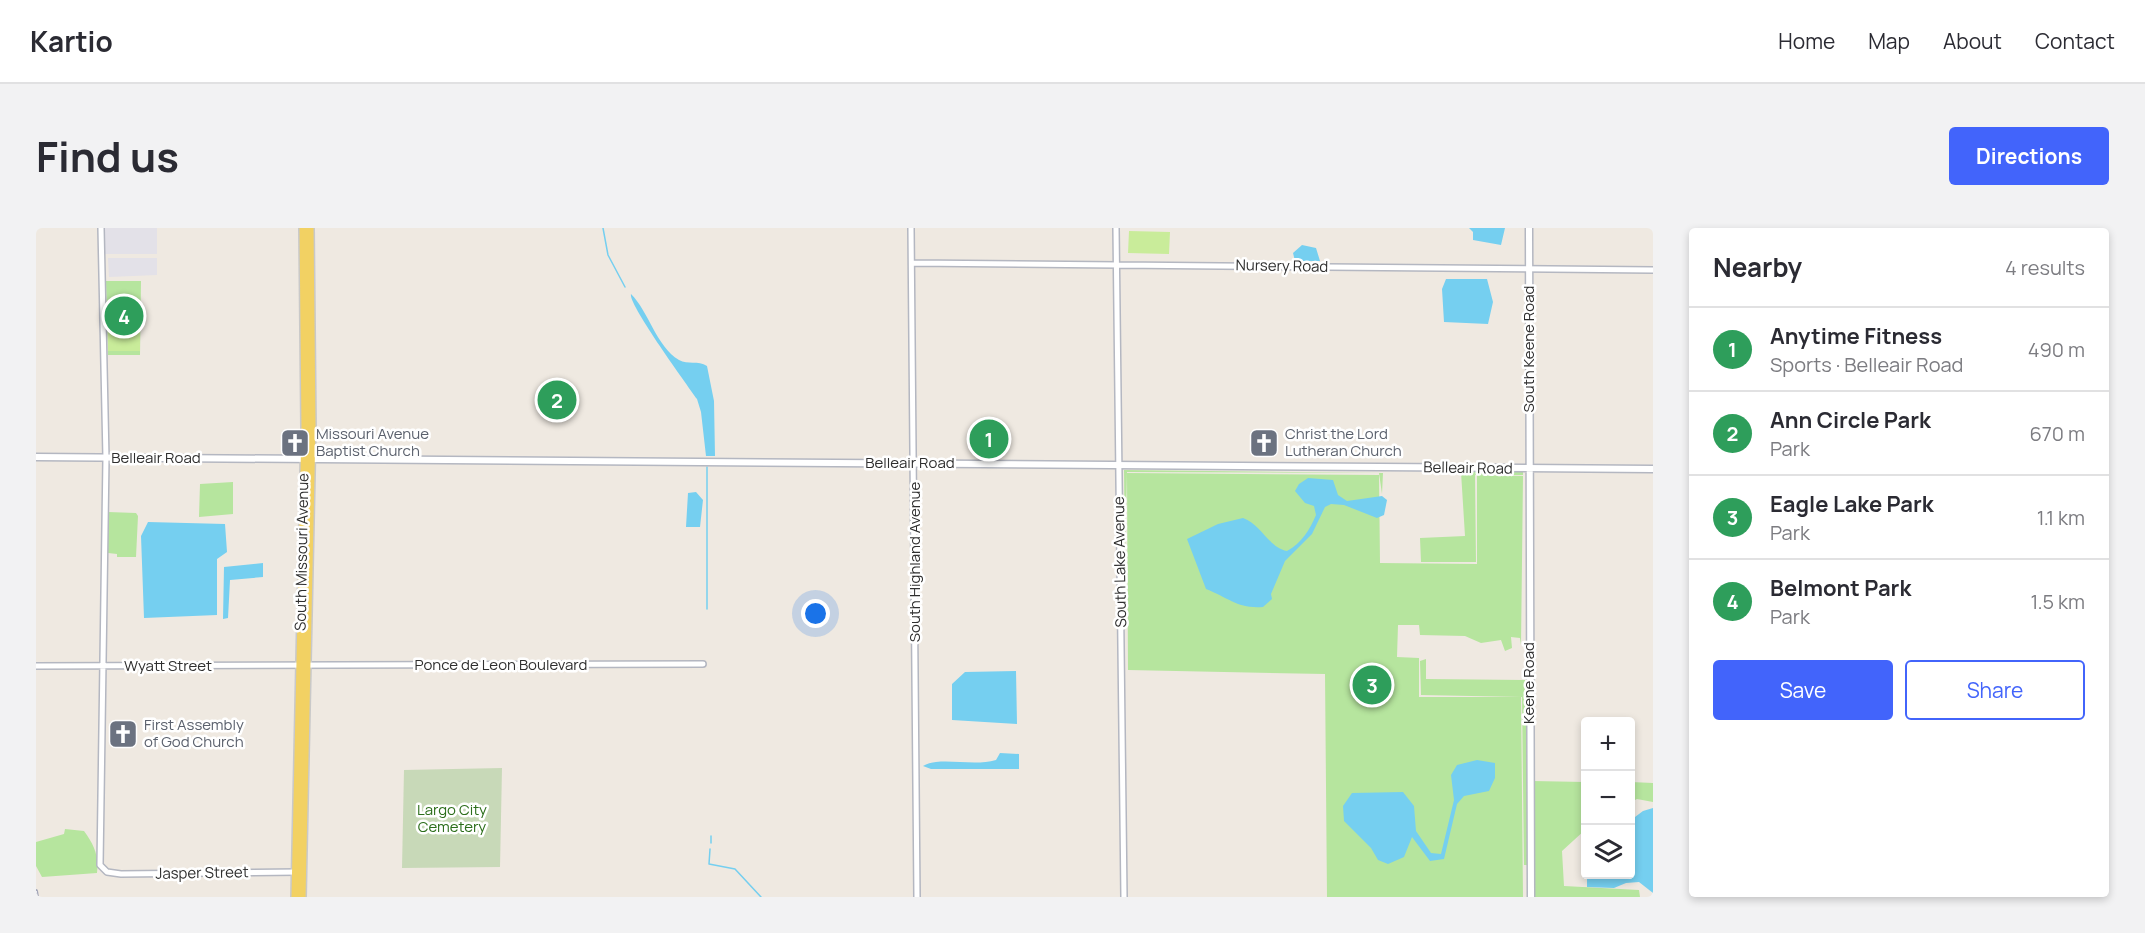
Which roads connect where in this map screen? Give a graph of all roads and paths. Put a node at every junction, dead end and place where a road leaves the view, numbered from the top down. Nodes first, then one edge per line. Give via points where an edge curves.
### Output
1 (101, 228) edge
2 (303, 228) edge
3 (310, 228) edge
4 (911, 228) edge
5 (1116, 228) edge
6 (1529, 228) edge
7 (912, 263) junction
8 (1117, 265) junction
9 (1529, 268) junction
10 (1653, 270) edge
11 (36, 457) edge
12 (106, 458) junction
13 (307, 459) junction
14 (914, 463) junction
15 (1119, 465) junction
16 (1528, 469) junction
17 (1653, 469) edge
18 (703, 664) dead end
19 (304, 665) junction
20 (36, 666) edge
21 (102, 666) junction
22 (299, 872) junction
23 (295, 897) edge
24 (302, 897) edge
25 (917, 897) edge
26 (1124, 897) edge
27 (1531, 897) edge

1 - 12 street
2 - 13 main road, South Missouri Avenue
3 - 13 main road, South Missouri Avenue
4 - 7 street, South Highland Avenue
5 - 8 street, South Lake Avenue
6 - 9 main road, South Keene Road
7 - 8 street, Nursery Road
7 - 14 street, South Highland Avenue
8 - 9 street, Nursery Road
8 - 15 street, South Lake Avenue
9 - 10 street, Nursery Road
9 - 16 main road, South Keene Road
11 - 12 main road, Belleair Road
12 - 13 main road, Belleair Road
12 - 21 street
13 - 14 main road, Belleair Road
13 - 19 main road, South Missouri Avenue
14 - 15 main road, Belleair Road
14 - 25 street, South Highland Avenue
15 - 16 main road, Belleair Road
15 - 26 street, South Lake Avenue
16 - 17 main road, Belleair Road
16 - 27 main road, Keene Road
18 - 19 street, Ponce de Leon Boulevard
19 - 21 street, Wyatt Street
19 - 22 main road, South Missouri Avenue
20 - 21 street, Wyatt Street
21 - 22 street, Jasper Street via 99,859 103,869 121,874
22 - 23 main road
22 - 24 main road

